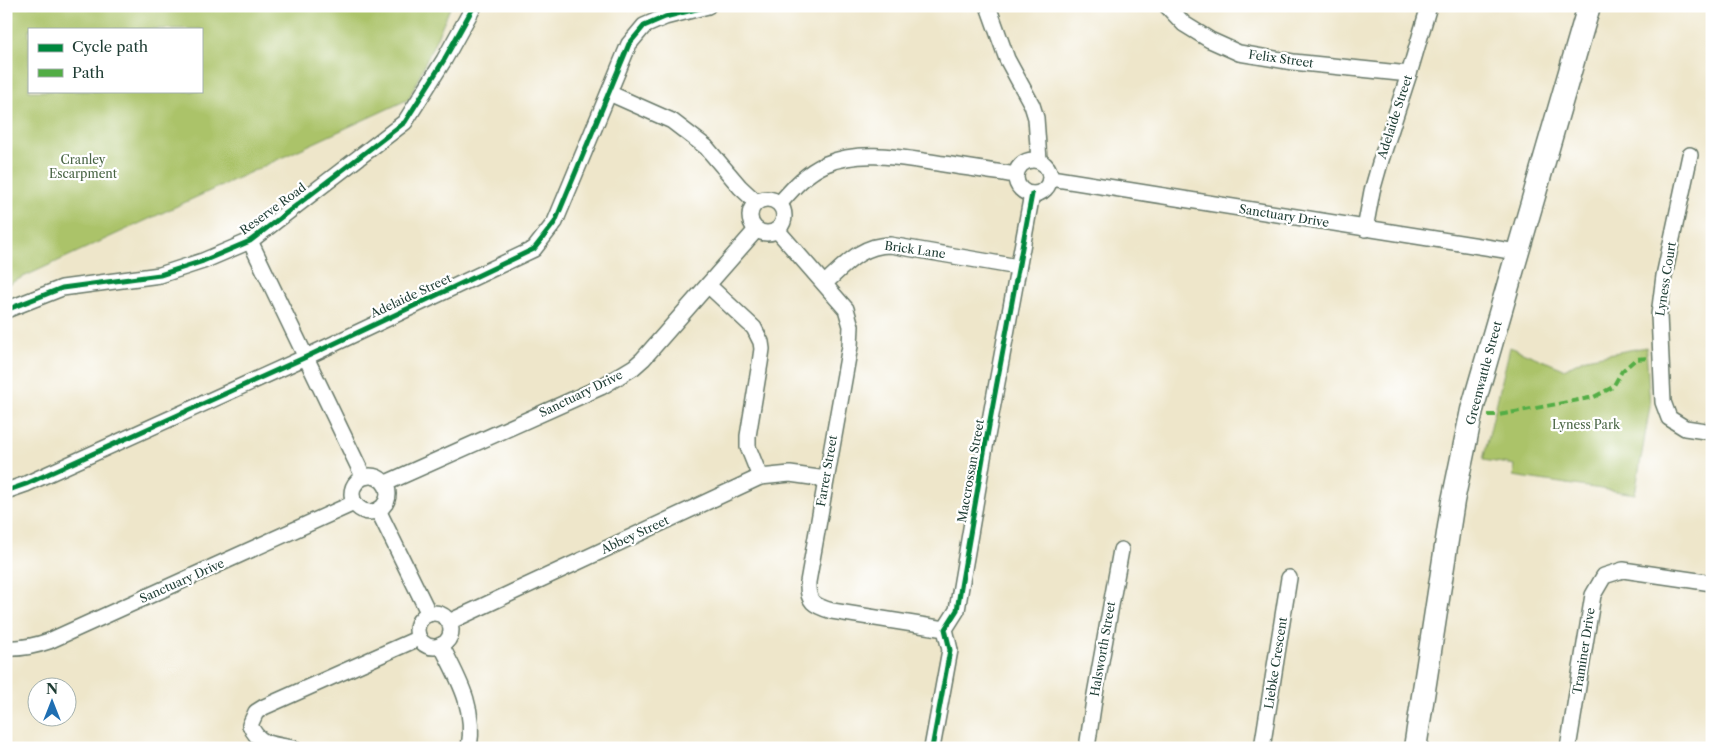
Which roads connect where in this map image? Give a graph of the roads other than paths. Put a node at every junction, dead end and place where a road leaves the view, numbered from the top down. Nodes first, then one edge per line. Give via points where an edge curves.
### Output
1 (474, 6) edge
2 (708, 6) edge
3 (988, 6) edge
4 (1167, 6) edge
5 (1429, 6) edge
6 (1589, 6) edge
7 (1409, 74) junction
8 (609, 93) junction
9 (1690, 155) dead end
10 (1039, 160) junction
11 (1016, 175) junction
12 (1050, 178) junction
13 (1032, 194) junction
14 (756, 202) junction
15 (780, 203) junction
16 (1365, 229) junction
17 (756, 230) junction
18 (777, 230) junction
19 (250, 241) junction
20 (1517, 252) junction
21 (1018, 266) junction
22 (825, 283) junction
23 (708, 285) junction
24 (6, 310) edge
25 (306, 357) junction
26 (1712, 432) edge
27 (363, 476) junction
28 (760, 477) junction
29 (826, 479) junction
30 (386, 484) junction
31 (6, 491) edge
32 (354, 503) junction
33 (378, 510) junction
34 (1121, 550) dead end
35 (1289, 578) dead end
36 (1712, 583) edge
37 (428, 614) junction
38 (449, 622) junction
39 (945, 629) junction
40 (419, 638) junction
41 (442, 645) junction
42 (6, 648) edge
43 (293, 748) edge
44 (469, 748) edge
45 (932, 748) edge
46 (1087, 748) edge
47 (1262, 748) edge
48 (1415, 748) edge
49 (1568, 748) edge

1 - 19 street, Reserve Road via 405,122
2 - 8 street, Adelaide Street via 644,26 629,44
3 - 10 street via 1007,58 1032,105
4 - 7 street, Felix Street via 1184,24 1239,53
5 - 7 street, Adelaide Street
6 - 20 main road, Greenwattle Street
7 - 16 street, Adelaide Street via 1372,191
8 - 14 street via 672,121 706,147
8 - 25 street, Adelaide Street via 555,222 534,249
9 - 26 street, Lyness Court via 1664,276 1659,316 1663,402 1670,418 1684,428
10 - 11 street via 1025,161
10 - 12 street via 1048,168
11 - 13 street via 1019,187
11 - 15 street via 902,158 852,158 826,164 801,179
12 - 13 street via 1044,190
12 - 16 street, Sanctuary Drive
13 - 21 street, Maccrossan Street
14 - 15 street via 767,198
14 - 17 street via 750,214
15 - 18 street via 784,220
16 - 20 street, Sanctuary Drive
17 - 18 street via 767,233
17 - 23 street, Sanctuary Drive
18 - 22 street, Farrer Street
19 - 24 street, Reserve Road via 160,275 62,288
19 - 25 street
20 - 48 main road, Greenwattle Street via 1472,410 1453,501
21 - 22 street, Brick Lane via 880,245 859,253
21 - 39 street, Maccrossan Street via 957,610
22 - 29 street, Farrer Street via 846,309 851,334
23 - 28 street via 754,328 761,342 748,436 748,447
23 - 30 street, Sanctuary Drive via 653,348 621,376
25 - 27 street
25 - 31 street, Adelaide Street
27 - 30 street via 374,476
27 - 32 street via 352,490
28 - 29 street, Abbey Street via 790,474
28 - 38 street, Abbey Street
29 - 39 street, Farrer Street via 808,582 807,593 811,601 832,611
30 - 33 street via 388,499
32 - 33 street via 367,512
32 - 42 street, Sanctuary Drive via 49,641 18,649
33 - 37 street
34 - 46 street, Halsworth Street
35 - 47 street, Liebke Crescent
36 - 49 street, Traminer Drive via 1623,570 1604,576 1593,595
37 - 38 street via 440,614
37 - 40 street via 417,626
38 - 41 street via 451,632
39 - 45 street via 950,650
40 - 41 street via 426,645
40 - 43 street via 256,712 250,725 258,739
41 - 44 street via 471,714

